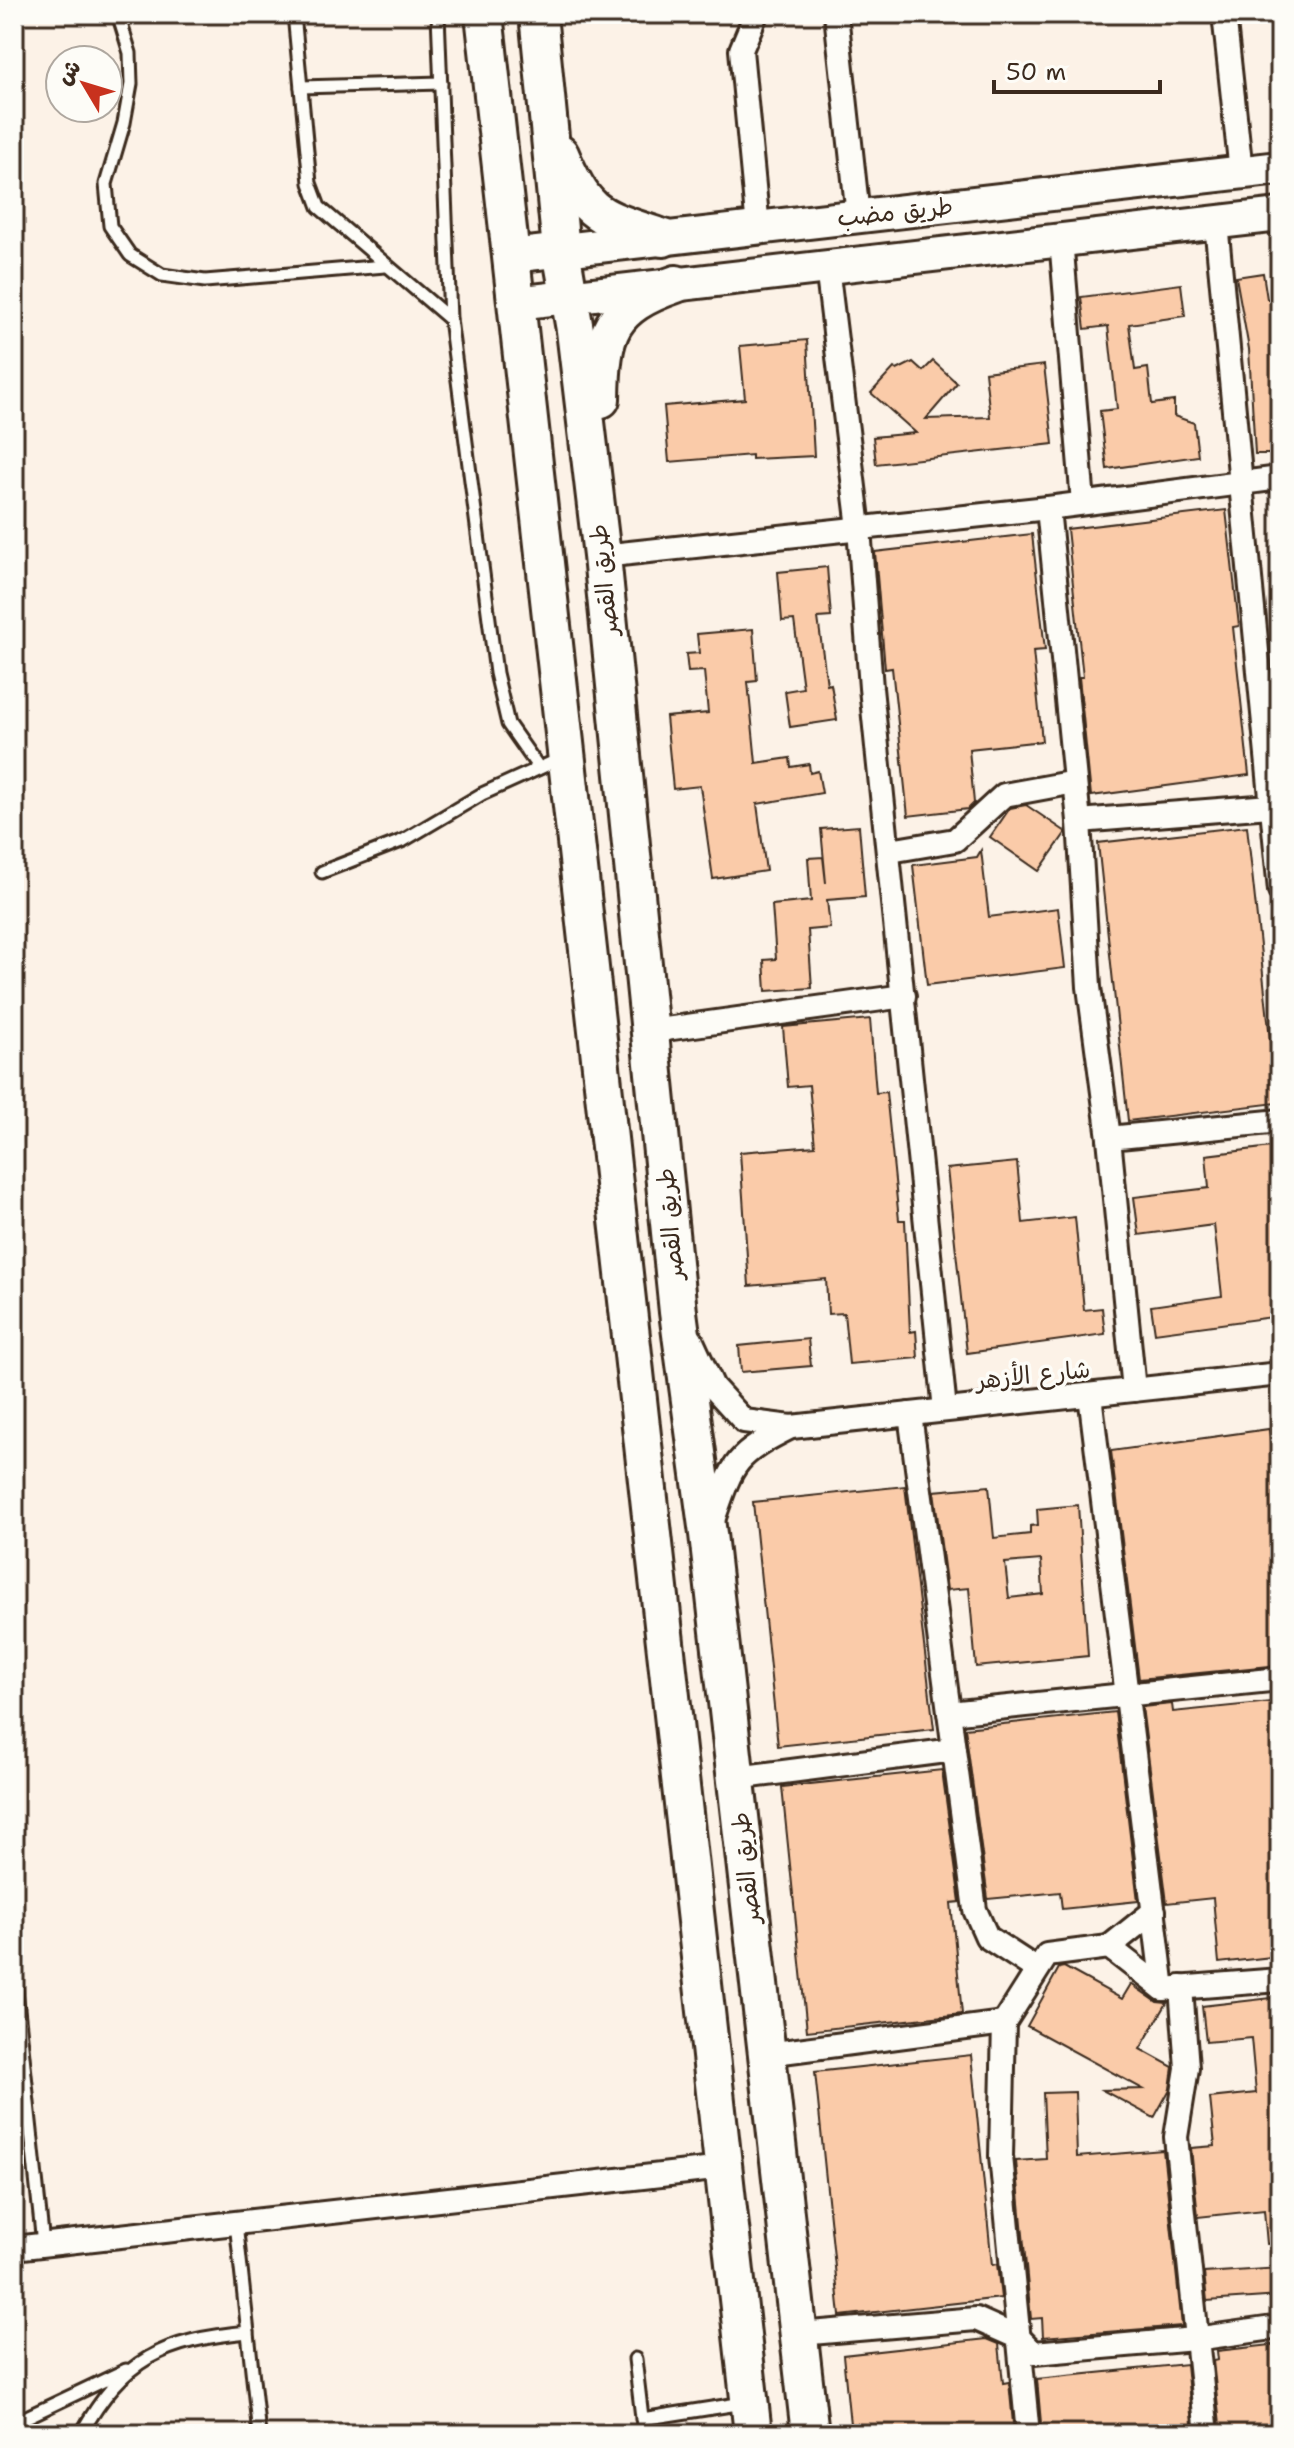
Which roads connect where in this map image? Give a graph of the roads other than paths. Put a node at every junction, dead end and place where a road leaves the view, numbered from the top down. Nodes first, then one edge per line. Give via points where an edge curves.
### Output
1 (118, 14) edge
2 (294, 14) edge
3 (438, 14) edge
4 (484, 14) edge
5 (538, 14) edge
6 (756, 14) edge
7 (836, 14) edge
8 (1224, 14) edge
9 (441, 83) junction
10 (301, 87) junction
11 (548, 124) junction
12 (1280, 168) edge
13 (1241, 172) junction
14 (1280, 215) edge
15 (858, 216) junction
16 (1216, 223) junction
17 (758, 228) junction
18 (663, 238) junction
19 (1061, 239) junction
20 (561, 250) junction
21 (511, 256) junction
22 (385, 266) junction
23 (827, 267) junction
24 (676, 284) junction
25 (570, 297) junction
26 (516, 303) junction
27 (450, 319) junction
28 (1280, 478) edge
29 (1241, 482) junction
30 (1083, 503) junction
31 (596, 504) junction
32 (1048, 508) junction
33 (859, 528) junction
34 (602, 556) junction
35 (552, 762) junction
36 (1075, 782) junction
37 (1270, 806) junction
38 (1079, 821) junction
39 (890, 851) junction
40 (322, 872) dead end
41 (1280, 891) edge
42 (904, 996) junction
43 (651, 1031) junction
44 (1280, 1121) edge
45 (1109, 1138) junction
46 (678, 1312) junction
47 (1280, 1374) edge
48 (1134, 1390) junction
49 (1090, 1395) junction
50 (945, 1410) junction
51 (910, 1414) junction
52 (791, 1427) junction
53 (708, 1534) junction
54 (1280, 1679) edge
55 (1128, 1695) junction
56 (949, 1713) junction
57 (954, 1750) junction
58 (736, 1778) junction
59 (1154, 1911) junction
60 (1109, 1947) junction
61 (1036, 1969) junction
62 (14, 1971) edge
63 (1280, 1980) edge
64 (1172, 1988) junction
65 (1004, 2023) junction
66 (767, 2054) junction
67 (723, 2168) junction
68 (236, 2223) junction
69 (43, 2244) junction
70 (14, 2248) edge
71 (1280, 2327) edge
72 (248, 2332) junction
73 (799, 2334) junction
74 (1019, 2338) junction
75 (1195, 2339) junction
76 (635, 2359) dead end
77 (128, 2369) junction
78 (751, 2418) edge
79 (642, 2419) junction
80 (14, 2423) edge
81 (81, 2434) edge
82 (259, 2434) edge
83 (644, 2434) edge
84 (810, 2434) edge
85 (1028, 2434) edge
86 (1207, 2434) edge

1 - 22 lane via 130,53 131,84 106,184 110,226 130,255 162,275 205,281
2 - 10 lane
3 - 9 lane
4 - 21 main road, طريق القصر
5 - 11 main road, طريق القصر
6 - 17 street via 741,50
7 - 15 street
8 - 13 street
9 - 10 lane
9 - 27 lane
10 - 22 lane via 310,183 319,207
11 - 18 main road via 586,206
11 - 20 main road, طريق القصر
12 - 13 main road, طريق مضب
13 - 15 main road, طريق مضب
14 - 16 main road, طريق مضب
15 - 17 main road, طريق مضب
16 - 19 main road, طريق مضب
16 - 29 street
17 - 18 main road, طريق مضب
18 - 20 main road, طريق مضب
19 - 23 main road, طريق مضب
19 - 30 street
20 - 21 main road, طريق مضب
20 - 25 main road, طريق القصر
21 - 26 main road, طريق القصر
22 - 27 lane
23 - 24 main road, طريق مضب
23 - 33 street
24 - 25 main road, طريق مضب
24 - 31 main road via 645,295 606,332
25 - 26 main road, طريق مضب
25 - 31 main road, طريق القصر
26 - 35 main road, طريق القصر
27 - 35 lane via 496,673 508,724
28 - 29 street
29 - 30 street
29 - 37 street
30 - 32 street
31 - 34 main road, طريق القصر
32 - 33 street
32 - 36 street
33 - 34 street
33 - 39 street
34 - 43 main road, طريق القصر
35 - 40 lane via 482,794 404,840
35 - 67 main road, طريق القصر
36 - 38 street
36 - 39 street via 1004,795 955,840
37 - 38 street
37 - 41 street
38 - 45 street via 1089,987
39 - 42 street
42 - 43 street
42 - 50 street
43 - 46 main road, طريق القصر
44 - 45 street
45 - 48 street
46 - 52 street, شارع الأزهر via 713,1387 734,1412 744,1421
46 - 53 main road, طريق القصر
47 - 48 street, شارع الأزهر
48 - 49 street, شارع الأزهر
49 - 50 street, شارع الأزهر
49 - 55 street
50 - 51 street, شارع الأزهر
51 - 52 street, شارع الأزهر
51 - 56 street
52 - 53 street, شارع الأزهر via 747,1449 727,1479
53 - 58 main road, طريق القصر
54 - 55 street
55 - 56 street
55 - 59 street
56 - 57 street
57 - 58 street
57 - 61 street via 980,1927
58 - 66 main road, طريق القصر
59 - 60 street
59 - 64 street
60 - 61 street via 1050,1954
60 - 64 street
61 - 65 street
62 - 69 lane
63 - 64 street
64 - 75 street via 1187,2068 1176,2137
65 - 66 street
65 - 74 street via 1001,2156
66 - 73 main road, طريق القصر
67 - 68 street
67 - 78 main road, طريق القصر
68 - 69 street
68 - 72 lane
69 - 70 street
71 - 75 street
72 - 77 lane via 173,2343
72 - 82 lane
73 - 74 street via 976,2319
73 - 84 main road, طريق القصر
74 - 75 street via 1034,2353
74 - 85 street
75 - 86 street
76 - 79 lane
77 - 80 lane
77 - 81 lane
78 - 79 lane
79 - 83 lane

